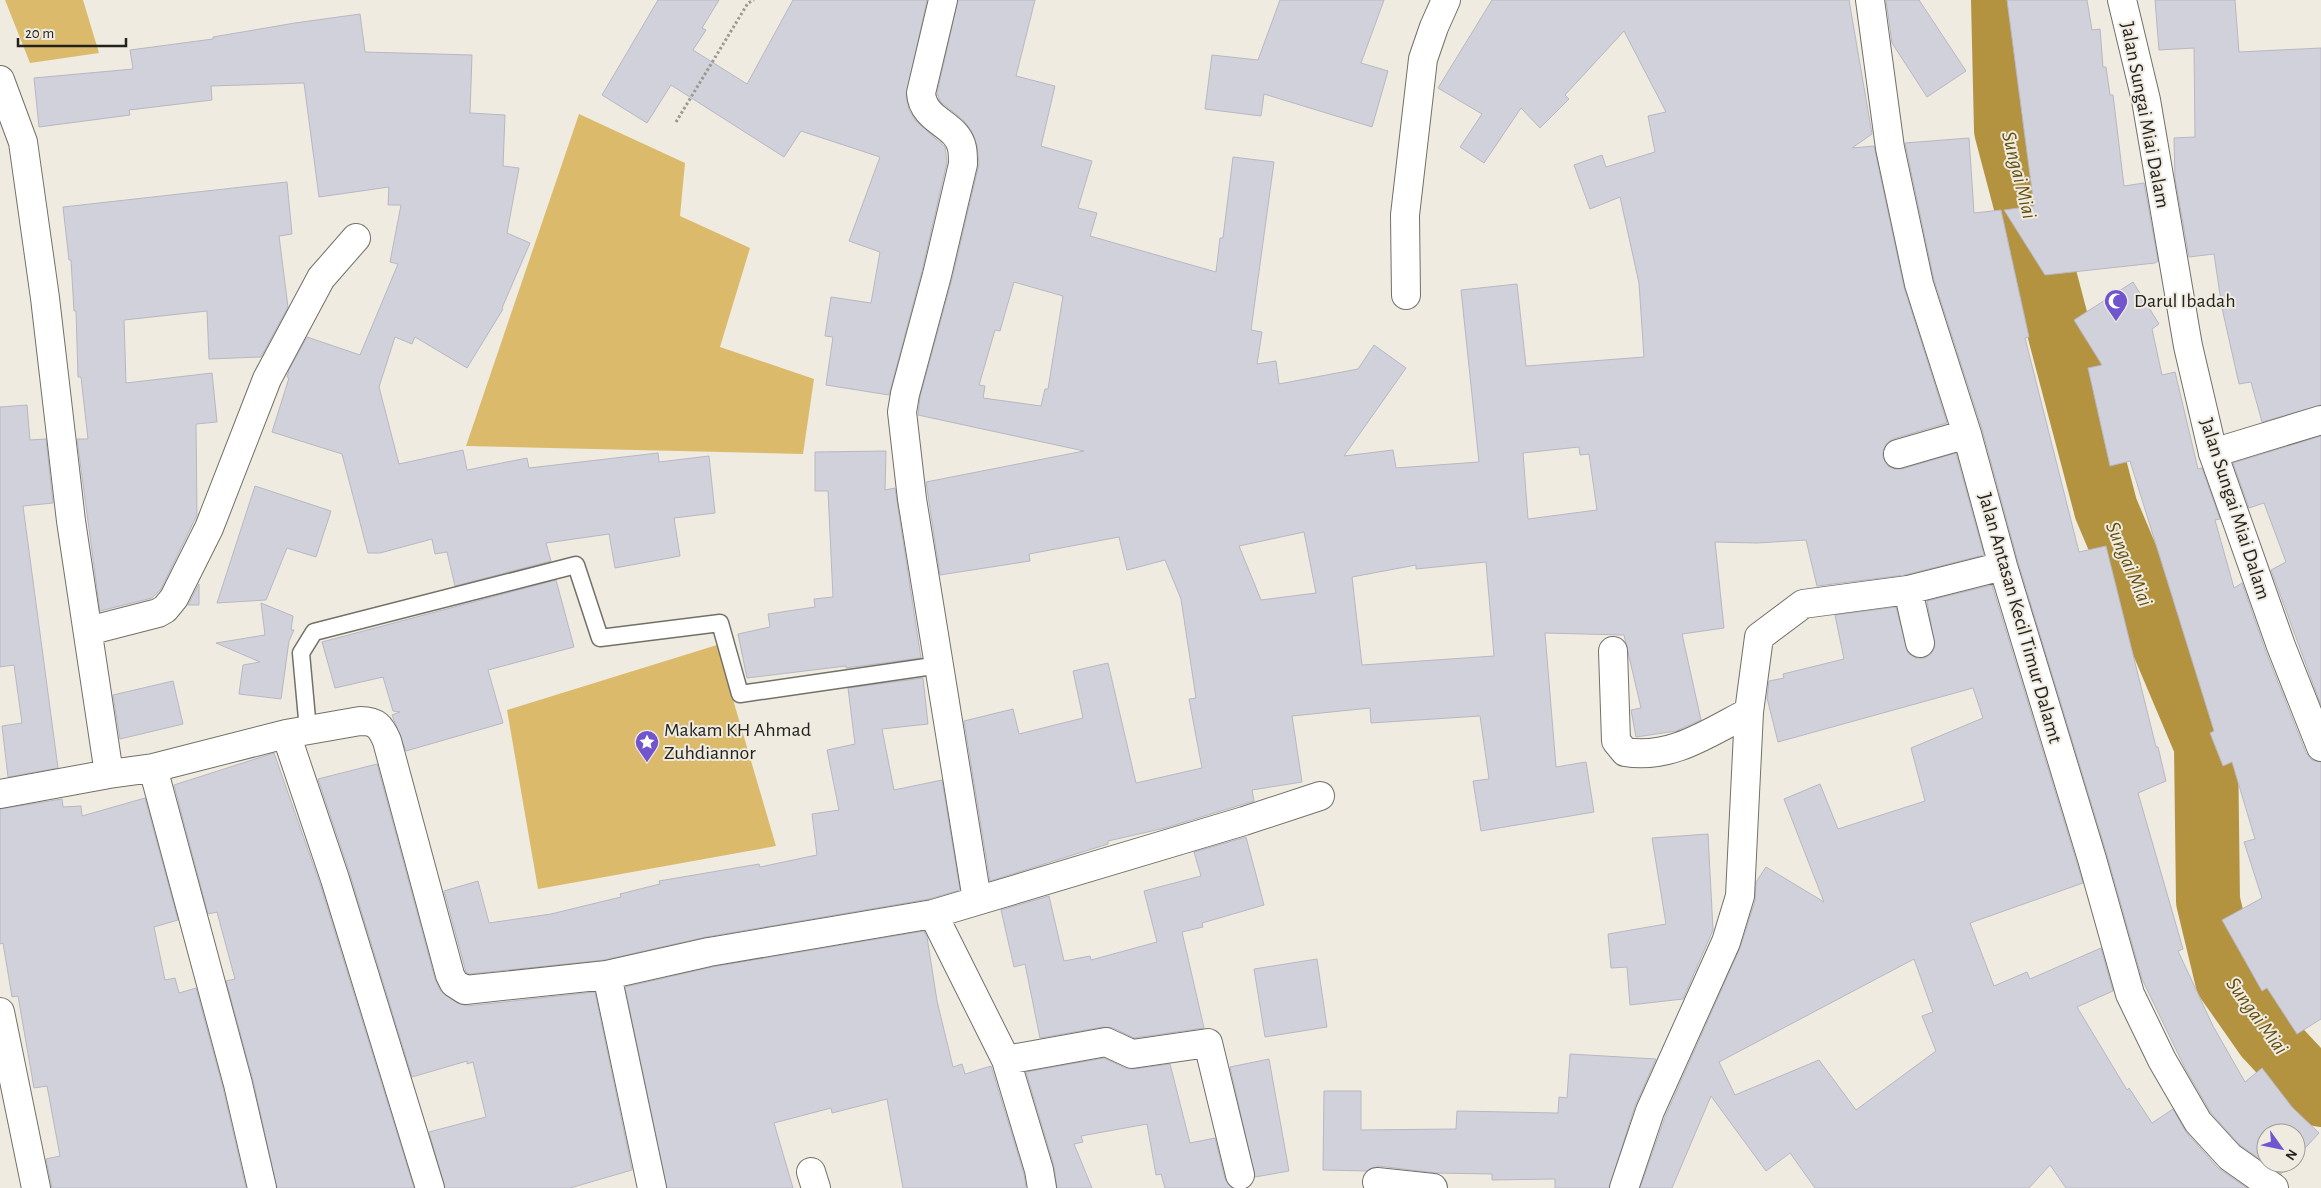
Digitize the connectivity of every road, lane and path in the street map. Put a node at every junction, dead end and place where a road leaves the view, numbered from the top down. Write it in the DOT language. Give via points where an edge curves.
graph roads {
  1 [pos="754,0"];
  2 [pos="943,0"];
  3 [pos="1446,0"];
  4 [pos="1870,0"];
  5 [pos="2122,0"];
  6 [pos="0,80"];
  7 [pos="676,122"];
  8 [pos="356,238"];
  9 [pos="1406,295"];
  10 [pos="2321,420"];
  11 [pos="1967,434"];
  12 [pos="2213,453"];
  13 [pos="1898,454"];
  14 [pos="2003,566"];
  15 [pos="1908,590"];
  16 [pos="88,631"];
  17 [pos="1920,643"];
  18 [pos="1614,651"];
  19 [pos="940,665"];
  20 [pos="1749,712"];
  21 [pos="297,732"];
  22 [pos="2321,747"];
  23 [pos="153,768"];
  24 [pos="109,774"];
  25 [pos="0,794"];
  26 [pos="1320,796"];
  27 [pos="976,900"];
  28 [pos="933,914"];
  29 [pos="606,974"];
  30 [pos="0,1012"];
  31 [pos="1006,1060"];
  32 [pos="1240,1175"];
  33 [pos="1377,1182"];
  34 [pos="36,1188"];
  35 [pos="262,1188"];
  36 [pos="430,1188"];
  37 [pos="652,1188"];
  38 [pos="1042,1188"];
  39 [pos="1433,1188"];
  40 [pos="1624,1188"];
  41 [pos="2274,1188"];
  1 -- 7 [label="path" via="748,3"];
  2 -- 19 [label="street" via="922,104 962,146 963,164 902,412 912,499"];
  3 -- 9 [label="street" via="1423,60 1405,215"];
  4 -- 11 [label="street, Jalan Antasan Kecil Timur Dalamt" via="1890,148 1918,284"];
  5 -- 12 [label="street, Jalan Sungai Miai Dalam" via="2146,100 2188,346"];
  6 -- 16 [label="street" via="23,142"];
  8 -- 16 [label="street" via="321,278 268,379 209,528 174,598 158,613"];
  10 -- 12 [label="street"];
  11 -- 13 [label="street"];
  11 -- 14 [label="street, Jalan Antasan Kecil Timur Dalamt"];
  12 -- 22 [label="street, Jalan Sungai Miai Dalam" via="2281,646"];
  14 -- 15 [label="street"];
  14 -- 41 [label="street, Jalan Antasan Kecil Timur Dalamt" via="2130,994 2162,1060 2198,1122 2230,1157"];
  15 -- 17 [label="street"];
  15 -- 20 [label="street" via="1803,604 1759,637"];
  16 -- 24 [label="street"];
  18 -- 20 [label="street" via="1616,742 1625,752 1640,755 1677,749"];
  19 -- 21 [label="lane" via="740,694 720,623 600,638 576,565 314,632 301,653"];
  19 -- 27 [label="street"];
  20 -- 40 [label="street" via="1740,896 1726,942 1650,1111"];
  21 -- 23 [label="street"];
  21 -- 29 [label="street" via="360,721 372,721 381,726 454,982 465,990"];
  21 -- 36 [label="street" via="335,879"];
  23 -- 24 [label="street"];
  23 -- 35 [label="street" via="238,1084"];
  24 -- 25 [label="street"];
  26 -- 27 [label="street"];
  27 -- 28 [label="street"];
  28 -- 29 [label="street" via="709,952"];
  28 -- 31 [label="street"];
  29 -- 37 [label="street"];
  30 -- 34 [label="street"];
  31 -- 32 [label="street" via="1106,1042 1132,1054 1208,1043"];
  31 -- 38 [label="street"];
  33 -- 39 [label="street"];
}
